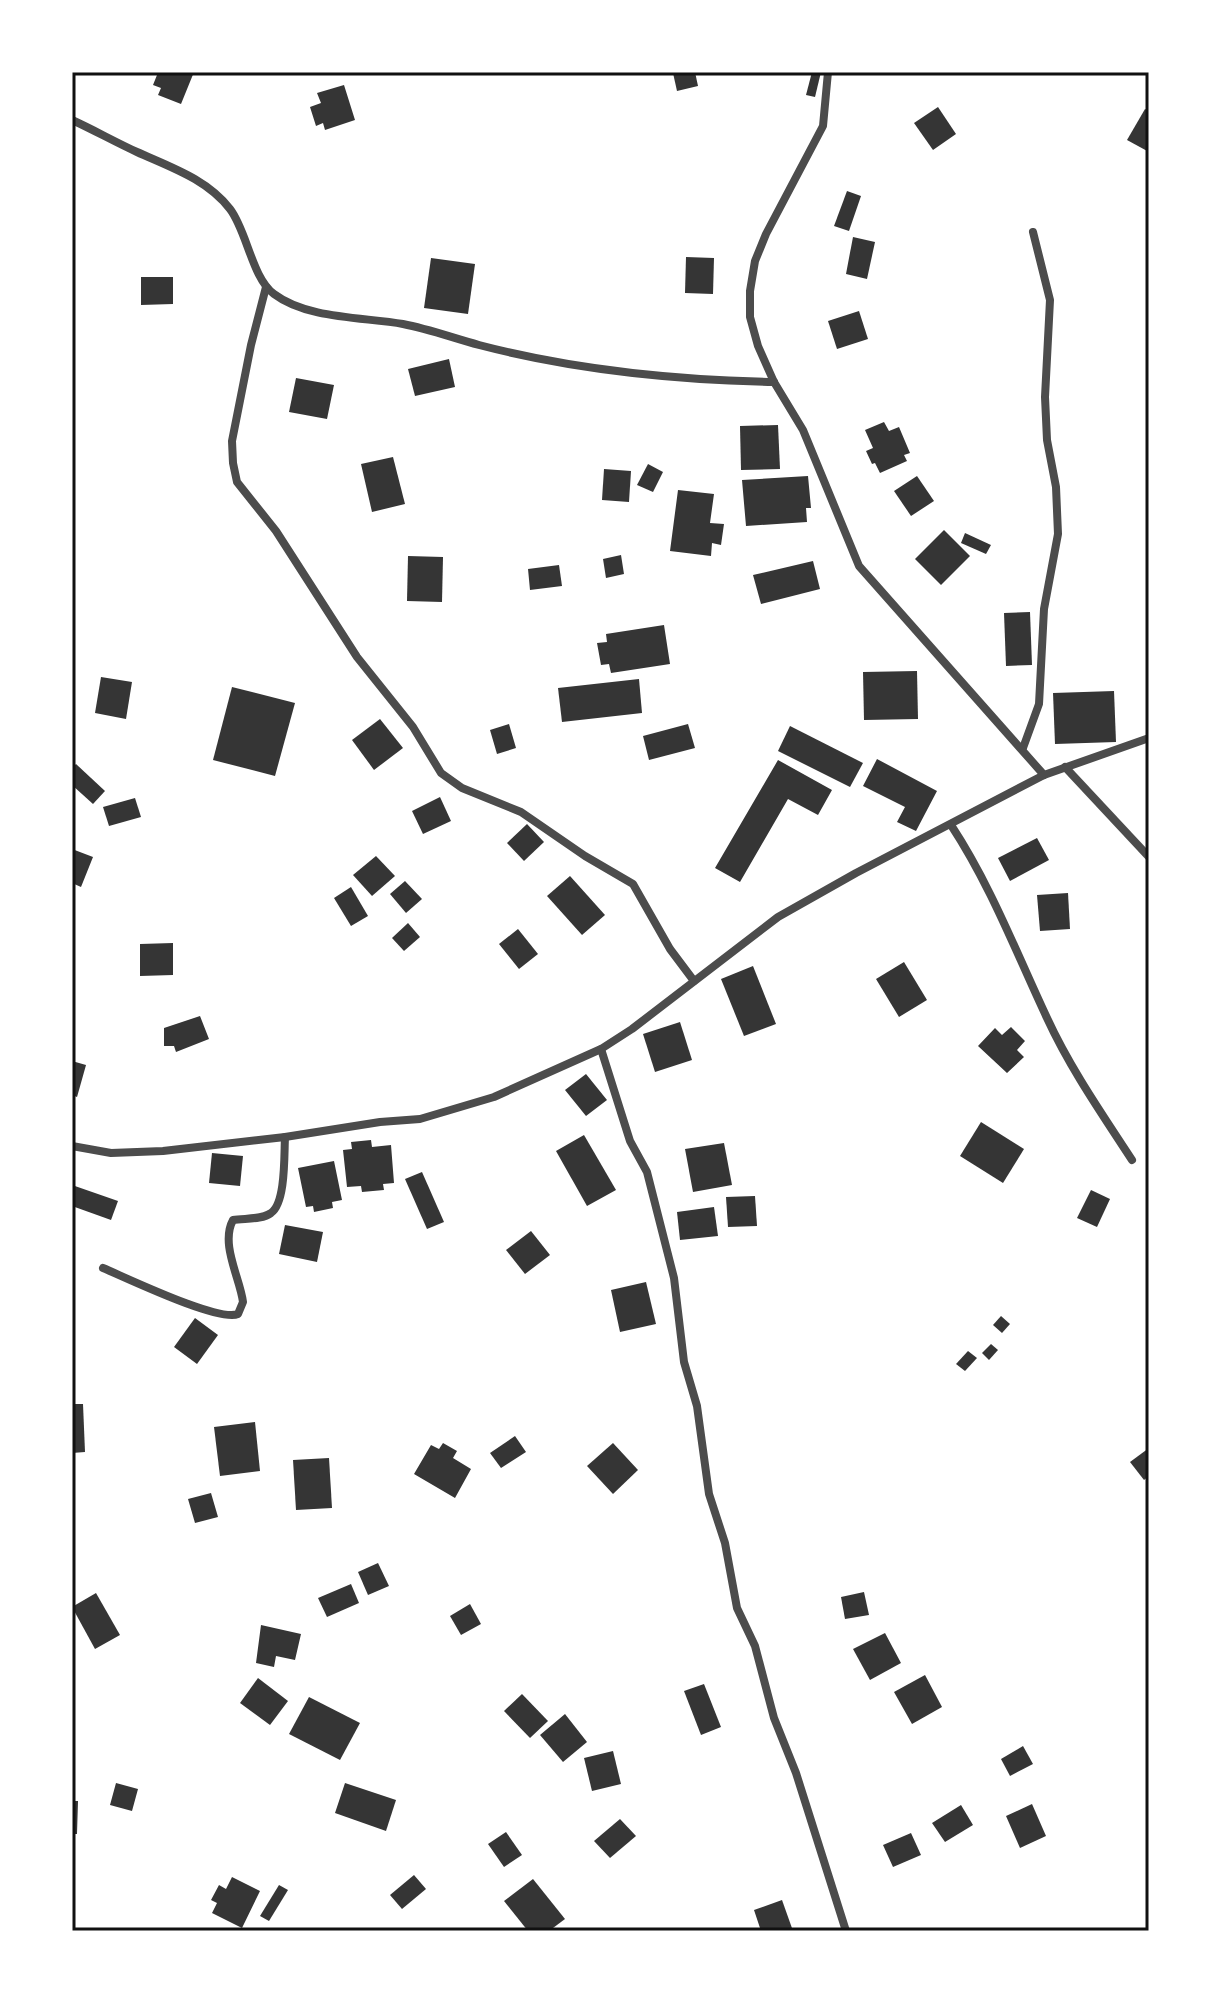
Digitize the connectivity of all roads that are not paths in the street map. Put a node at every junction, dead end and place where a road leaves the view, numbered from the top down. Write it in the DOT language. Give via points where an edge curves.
graph roads {
  1 [pos="828,72"];
  2 [pos="72,120"];
  3 [pos="1033,232"];
  4 [pos="266,287"];
  5 [pos="774,382"];
  6 [pos="1149,738"];
  7 [pos="1023,748"];
  8 [pos="1065,767"];
  9 [pos="1044,775"];
  10 [pos="951,825"];
  11 [pos="1149,857"];
  12 [pos="694,981"];
  13 [pos="601,1049"];
  14 [pos="285,1137"];
  15 [pos="72,1146"];
  16 [pos="1132,1160"];
  17 [pos="103,1268"];
  18 [pos="846,1931"];
  1 -- 5 [label="street" via="823,126 755,261 750,317"];
  2 -- 4 [label="street" via="211,190 240,224"];
  3 -- 7 [label="street" via="1050,300 1045,397 1058,534 1044,609 1039,704"];
  4 -- 5 [label="street" via="295,305 565,363 651,375"];
  4 -- 12 [label="street" via="232,441 237,482 441,773 462,788 521,812 633,884"];
  5 -- 7 [label="street" via="803,430 859,566"];
  6 -- 8 [label="street"];
  7 -- 9 [label="street"];
  8 -- 9 [label="street"];
  8 -- 11 [label="street"];
  9 -- 10 [label="street"];
  10 -- 12 [label="street" via="778,917"];
  10 -- 16 [label="street" via="976,864 1048,1020"];
  12 -- 13 [label="street"];
  13 -- 14 [label="street" via="494,1097 420,1119"];
  13 -- 18 [label="street" via="630,1141 647,1172 674,1278 709,1494 737,1608 755,1646"];
  14 -- 15 [label="street" via="150,1152"];
  14 -- 17 [label="street" via="277,1208 269,1215 233,1220 229,1228 243,1302 238,1314 205,1310"];
}
